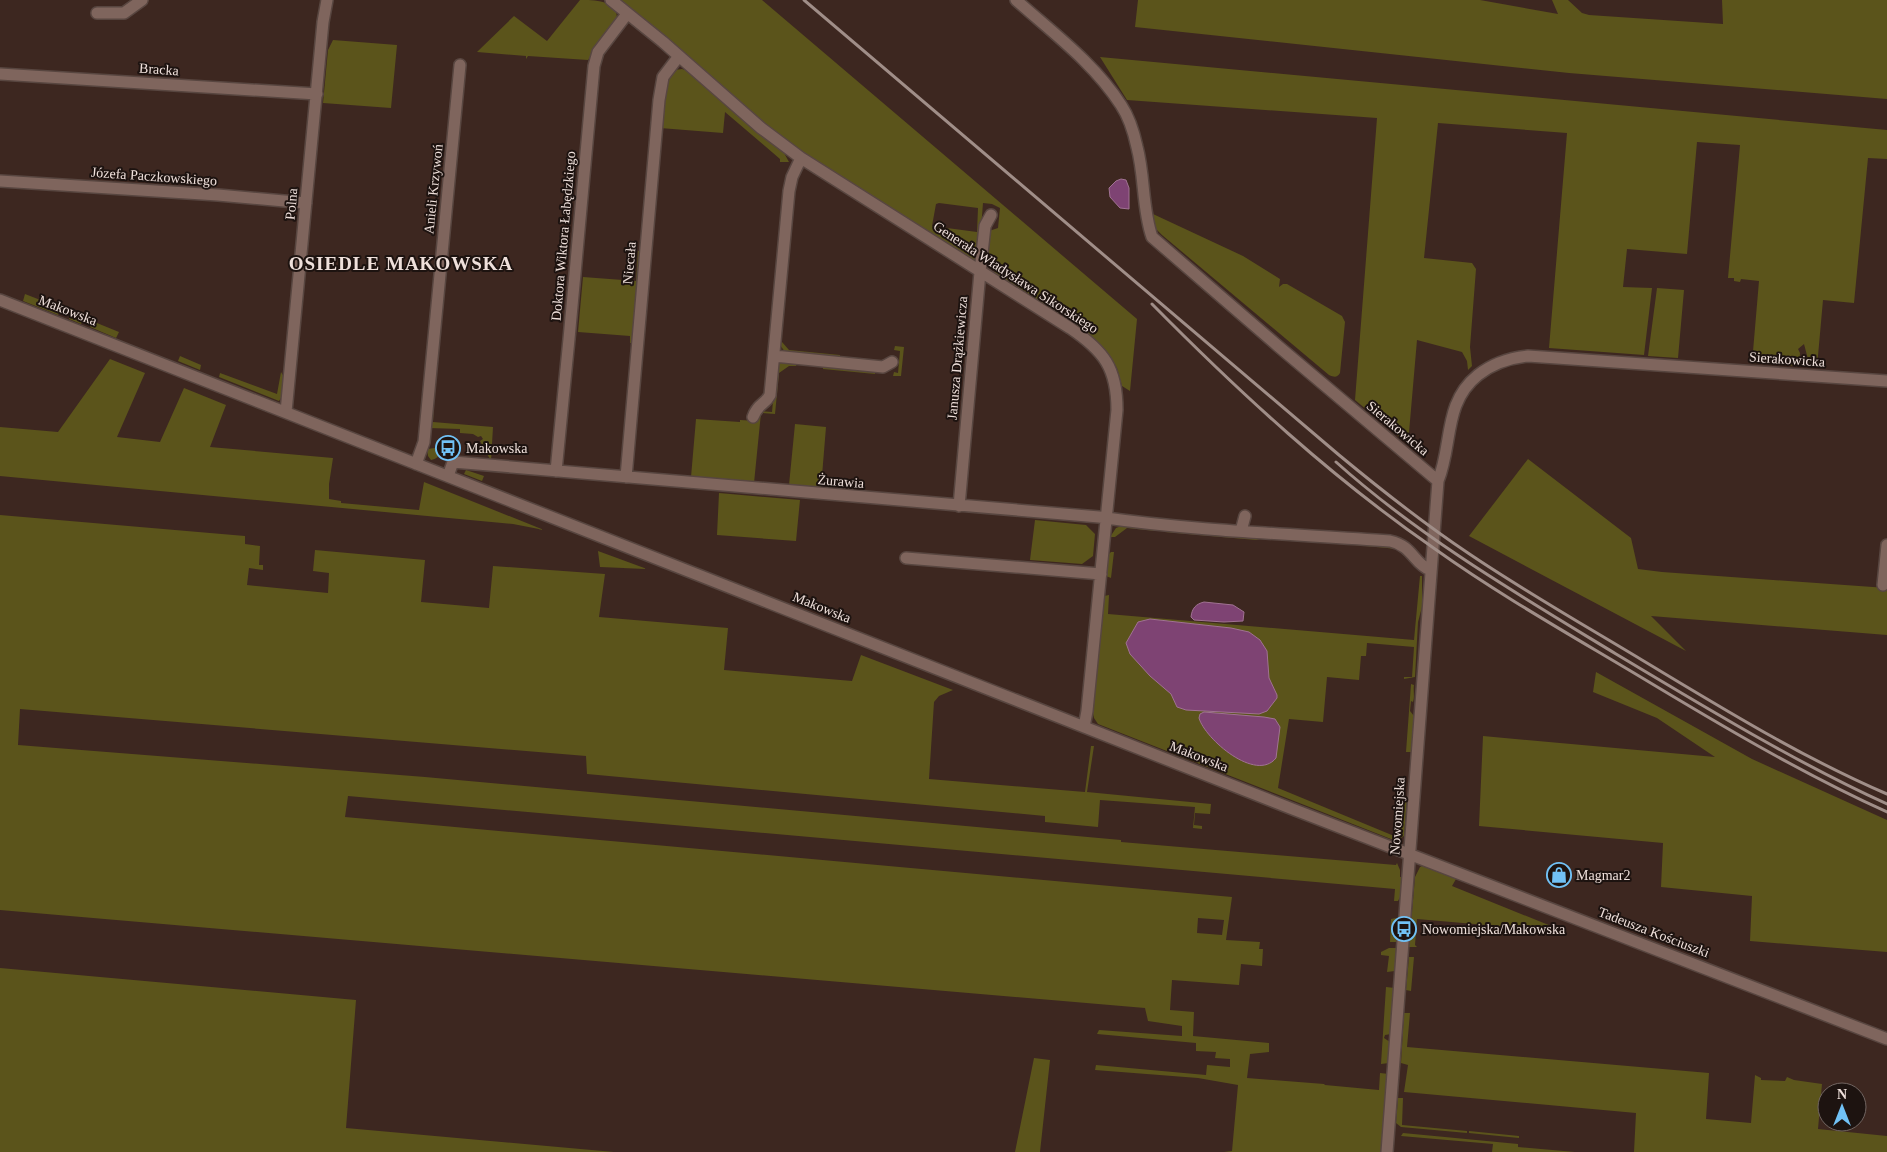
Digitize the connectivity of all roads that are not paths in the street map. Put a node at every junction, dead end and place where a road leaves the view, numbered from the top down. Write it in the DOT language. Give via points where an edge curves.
graph roads {
  1 [pos="142,0"];
  2 [pos="327,0"];
  3 [pos="611,0"];
  4 [pos="1016,0"];
  5 [pos="97,13"];
  6 [pos="627,14"];
  7 [pos="679,56"];
  8 [pos="460,65"];
  9 [pos="0,74"];
  10 [pos="316,94"];
  11 [pos="801,158"];
  12 [pos="0,181"];
  13 [pos="306,203"];
  14 [pos="990,215"];
  15 [pos="980,272"];
  16 [pos="0,300"];
  17 [pos="774,356"];
  18 [pos="892,362"];
  19 [pos="1887,381"];
  20 [pos="286,412"];
  21 [pos="753,417"];
  22 [pos="416,464"];
  23 [pos="556,471"];
  24 [pos="448,476"];
  25 [pos="626,478"];
  26 [pos="1438,482"];
  27 [pos="959,506"];
  28 [pos="1245,516"];
  29 [pos="1107,518"];
  30 [pos="1241,531"];
  31 [pos="1887,545"];
  32 [pos="906,558"];
  33 [pos="1430,570"];
  34 [pos="1101,574"];
  35 [pos="1883,585"];
  36 [pos="1084,726"];
  37 [pos="1410,854"];
  38 [pos="1887,1039"];
  39 [pos="1387,1152"];
  1 -- 5 [label="street" via="124,13"];
  2 -- 10 [label="street, Polna"];
  3 -- 6 [label="street, Generała Władysława Sikorskiego"];
  4 -- 26 [label="street, Sierakowicka" via="1097,72 1122,106 1137,147 1152,237"];
  6 -- 7 [label="street, Generała Władysława Sikorskiego"];
  6 -- 23 [label="street, Doktora Wiktora Łabędzkiego" via="598,52 594,66"];
  7 -- 11 [label="street, Generała Władysława Sikorskiego" via="761,128"];
  7 -- 25 [label="street, Niecała" via="663,77 659,100"];
  8 -- 22 [label="street, Anieli Krzywoń" via="424,442"];
  9 -- 10 [label="street, Bracka"];
  10 -- 13 [label="street, Polna"];
  11 -- 15 [label="street, Generała Władysława Sikorskiego"];
  11 -- 17 [label="street" via="789,191"];
  12 -- 13 [label="street, Józefa Paczkowskiego"];
  13 -- 20 [label="street, Polna"];
  14 -- 15 [label="street, Janusza Drążkiewicza" via="985,226"];
  15 -- 27 [label="street, Janusza Drążkiewicza"];
  15 -- 29 [label="street, Generała Władysława Sikorskiego" via="1090,342 1108,363 1116,383 1117,410"];
  16 -- 20 [label="street, Makowska"];
  17 -- 18 [label="street" via="883,367"];
  17 -- 21 [label="street" via="769,396 757,407"];
  19 -- 26 [label="street, Sierakowicka" via="1541,357 1511,358 1480,373 1458,399"];
  20 -- 22 [label="street, Makowska"];
  22 -- 24 [label="street, Makowska"];
  23 -- 24 [label="street, Żurawia" via="453,462"];
  23 -- 25 [label="street, Żurawia"];
  24 -- 36 [label="street, Makowska"];
  25 -- 27 [label="street, Żurawia"];
  26 -- 33 [label="street, Nowomiejska"];
  27 -- 29 [label="street, Żurawia"];
  28 -- 30 [label="street"];
  29 -- 30 [label="street, Żurawia"];
  29 -- 34 [label="street, Generała Władysława Sikorskiego"];
  30 -- 33 [label="street, Żurawia" via="1395,542 1411,551"];
  31 -- 35 [label="street"];
  32 -- 34 [label="street"];
  33 -- 37 [label="street, Nowomiejska"];
  34 -- 36 [label="street, Generała Władysława Sikorskiego"];
  36 -- 37 [label="street, Makowska"];
  37 -- 38 [label="street, Tadeusza Kościuszki"];
  37 -- 39 [label="street, Nowomiejska"];
}
